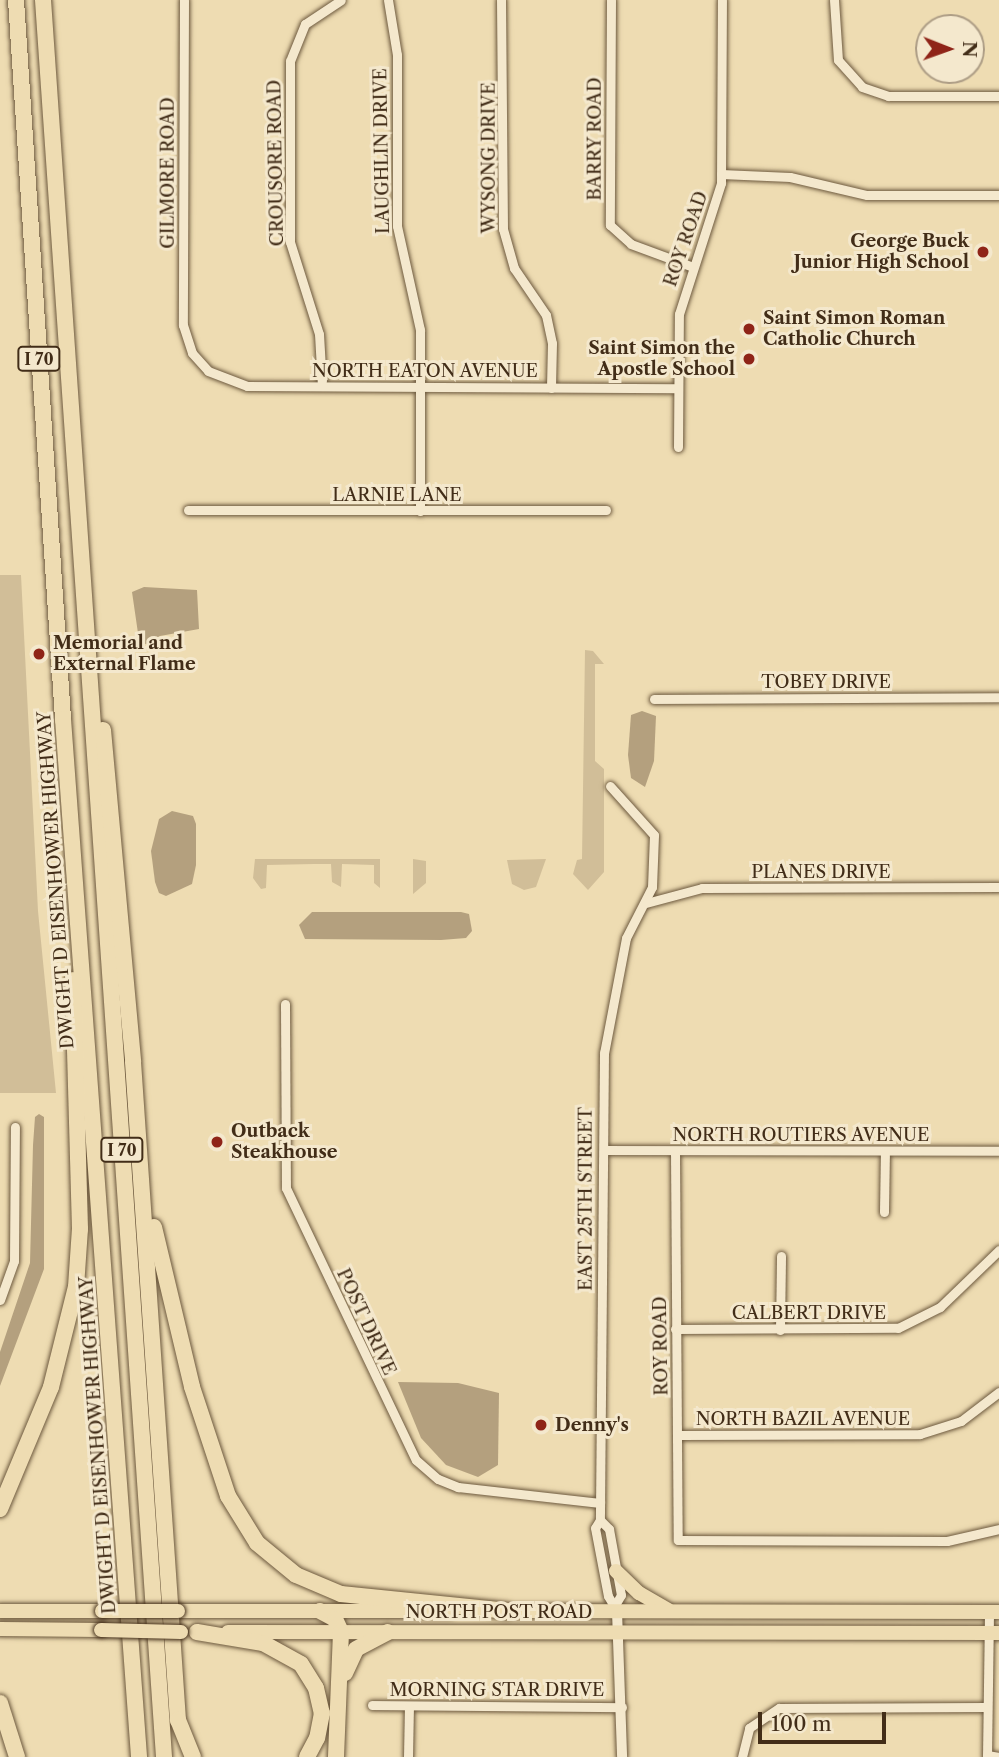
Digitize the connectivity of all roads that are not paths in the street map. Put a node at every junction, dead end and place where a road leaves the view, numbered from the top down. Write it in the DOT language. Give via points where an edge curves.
graph roads {
  1 [pos="16,0"];
  2 [pos="43,0"];
  3 [pos="53,0"];
  4 [pos="184,0"];
  5 [pos="341,0"];
  6 [pos="388,0"];
  7 [pos="502,0"];
  8 [pos="611,0"];
  9 [pos="722,0"];
  10 [pos="834,0"];
  11 [pos="999,96"];
  12 [pos="51,114"];
  13 [pos="721,174"];
  14 [pos="999,195"];
  15 [pos="693,267"];
  16 [pos="189,345"];
  17 [pos="322,386"];
  18 [pos="419,387"];
  19 [pos="551,388"];
  20 [pos="678,388"];
  21 [pos="678,447"];
  22 [pos="188,510"];
  23 [pos="419,510"];
  24 [pos="606,510"];
  25 [pos="80,544"];
  26 [pos="999,697"];
  27 [pos="653,699"];
  28 [pos="63,719"];
  29 [pos="610,786"];
  30 [pos="999,887"];
  31 [pos="646,902"];
  32 [pos="285,1004"];
  33 [pos="133,1062"];
  34 [pos="15,1127"];
  35 [pos="604,1150"];
  36 [pos="675,1151"];
  37 [pos="885,1151"];
  38 [pos="999,1151"];
  39 [pos="884,1212"];
  40 [pos="999,1250"];
  41 [pos="781,1256"];
  42 [pos="0,1300"];
  43 [pos="675,1329"];
  44 [pos="780,1330"];
  45 [pos="999,1392"];
  46 [pos="679,1435"];
  47 [pos="600,1503"];
  48 [pos="0,1509"];
  49 [pos="600,1520"];
  50 [pos="999,1529"];
  51 [pos="616,1571"];
  52 [pos="616,1608"];
  53 [pos="0,1611"];
  54 [pos="320,1611"];
  55 [pos="508,1611"];
  56 [pos="670,1611"];
  57 [pos="994,1612"];
  58 [pos="0,1629"];
  59 [pos="620,1631"];
  60 [pos="189,1632"];
  61 [pos="341,1632"];
  62 [pos="388,1632"];
  63 [pos="994,1633"];
  64 [pos="341,1692"];
  65 [pos="0,1703"];
  66 [pos="372,1705"];
  67 [pos="409,1706"];
  68 [pos="622,1707"];
  69 [pos="988,1707"];
  70 [pos="987,1756"];
  71 [pos="17,1757"];
  72 [pos="139,1757"];
  73 [pos="164,1757"];
  74 [pos="193,1757"];
  75 [pos="307,1757"];
  76 [pos="335,1757"];
  77 [pos="408,1757"];
  78 [pos="622,1757"];
  79 [pos="742,1757"];
  80 [pos="999,1757"];
  1 -- 28 [label="highway, DWIGHT D EISENHOWER HIGHWAY / I 70"];
  2 -- 12 [label="highway, I 70"];
  3 -- 12 [label="highway"];
  4 -- 16 [label="street, GILMORE ROAD" via="183,325"];
  5 -- 17 [label="street, CROUSORE ROAD" via="305,24 290,61 290,242 295,270 319,334"];
  6 -- 18 [label="street, LAUGHLIN DRIVE" via="397,55 397,226 416,302"];
  7 -- 19 [label="street, WYSONG DRIVE" via="503,229 514,268 546,315 552,343"];
  8 -- 15 [label="street, BARRY ROAD" via="610,225 631,244"];
  9 -- 13 [label="street, ROY ROAD"];
  10 -- 11 [label="street" via="838,60 849,77 865,89 888,96"];
  12 -- 25 [label="highway, I 70"];
  13 -- 14 [label="street" via="793,178 867,195"];
  13 -- 15 [label="street, ROY ROAD" via="716,208"];
  15 -- 20 [label="street, ROY ROAD" via="679,314"];
  16 -- 17 [label="street, NORTH EATON AVENUE" via="205,369 230,383"];
  17 -- 18 [label="street, NORTH EATON AVENUE"];
  18 -- 19 [label="street, NORTH EATON AVENUE"];
  18 -- 23 [label="street, LAUGHLIN DRIVE"];
  19 -- 20 [label="street, NORTH EATON AVENUE"];
  20 -- 21 [label="street, ROY ROAD"];
  22 -- 23 [label="street, LARNIE LANE"];
  23 -- 24 [label="street, LARNIE LANE"];
  25 -- 33 [label="highway" via="110,787"];
  25 -- 73 [label="highway, I 70"];
  26 -- 27 [label="street, TOBEY DRIVE"];
  28 -- 48 [label="highway" via="79,1256 76,1287 51,1387"];
  28 -- 72 [label="highway, DWIGHT D EISENHOWER HIGHWAY / I 70"];
  29 -- 31 [label="street, EAST 25TH STREET" via="654,832 652,887"];
  30 -- 31 [label="street, PLANES DRIVE" via="702,888"];
  31 -- 35 [label="street, EAST 25TH STREET" via="626,938 605,1045"];
  32 -- 47 [label="street, POST DRIVE" via="286,1188 416,1460 438,1479 458,1487"];
  33 -- 55 [label="highway" via="153,1225 169,1301 215,1457 242,1522 284,1567 328,1590"];
  33 -- 74 [label="highway" via="178,1720"];
  34 -- 42 [label="street" via="14,1261"];
  35 -- 36 [label="street, NORTH ROUTIERS AVENUE"];
  35 -- 47 [label="street, EAST 25TH STREET"];
  36 -- 37 [label="street, NORTH ROUTIERS AVENUE"];
  36 -- 43 [label="street, ROY ROAD"];
  37 -- 38 [label="street, NORTH ROUTIERS AVENUE"];
  37 -- 39 [label="street"];
  40 -- 44 [label="street, CALBERT DRIVE" via="940,1307 909,1325 882,1331"];
  41 -- 44 [label="street"];
  43 -- 44 [label="street, CALBERT DRIVE"];
  43 -- 46 [label="street, ROY ROAD"];
  45 -- 46 [label="street, NORTH BAZIL AVENUE" via="961,1420 912,1435"];
  46 -- 50 [label="street, ROY ROAD" via="678,1540 947,1541"];
  47 -- 49 [label="street, EAST 25TH STREET"];
  49 -- 51 [label="street, EAST 25TH STREET" via="609,1529"];
  49 -- 52 [label="street, EAST 25TH STREET" via="595,1528 608,1596"];
  51 -- 52 [label="street, EAST 25TH STREET" via="621,1595"];
  51 -- 56 [label="main road" via="639,1593"];
  52 -- 55 [label="main road, NORTH POST ROAD"];
  52 -- 56 [label="main road, NORTH POST ROAD"];
  52 -- 59 [label="street, EAST 25TH STREET"];
  53 -- 54 [label="main road, NORTH POST ROAD, bridge"];
  54 -- 55 [label="main road, NORTH POST ROAD"];
  54 -- 61 [label="highway" via="335,1619"];
  56 -- 57 [label="main road, NORTH POST ROAD"];
  57 -- 63 [label="street"];
  58 -- 60 [label="main road, NORTH POST ROAD, bridge"];
  59 -- 62 [label="main road, NORTH POST ROAD"];
  59 -- 63 [label="main road, NORTH POST ROAD"];
  59 -- 68 [label="street, EAST 25TH STREET"];
  60 -- 61 [label="main road, NORTH POST ROAD"];
  60 -- 75 [label="highway" via="263,1643 301,1664 316,1688 322,1713"];
  61 -- 62 [label="main road, NORTH POST ROAD"];
  61 -- 64 [label="highway"];
  62 -- 64 [label="highway" via="356,1649 348,1659"];
  63 -- 69 [label="street"];
  64 -- 76 [label="highway"];
  65 -- 71 [label="highway"];
  66 -- 67 [label="street, MORNING STAR DRIVE"];
  67 -- 68 [label="street, MORNING STAR DRIVE"];
  67 -- 77 [label="street"];
  68 -- 78 [label="street, EAST 25TH STREET"];
  69 -- 70 [label="street"];
  69 -- 79 [label="street" via="783,1707 752,1725"];
  70 -- 80 [label="street"];
}
